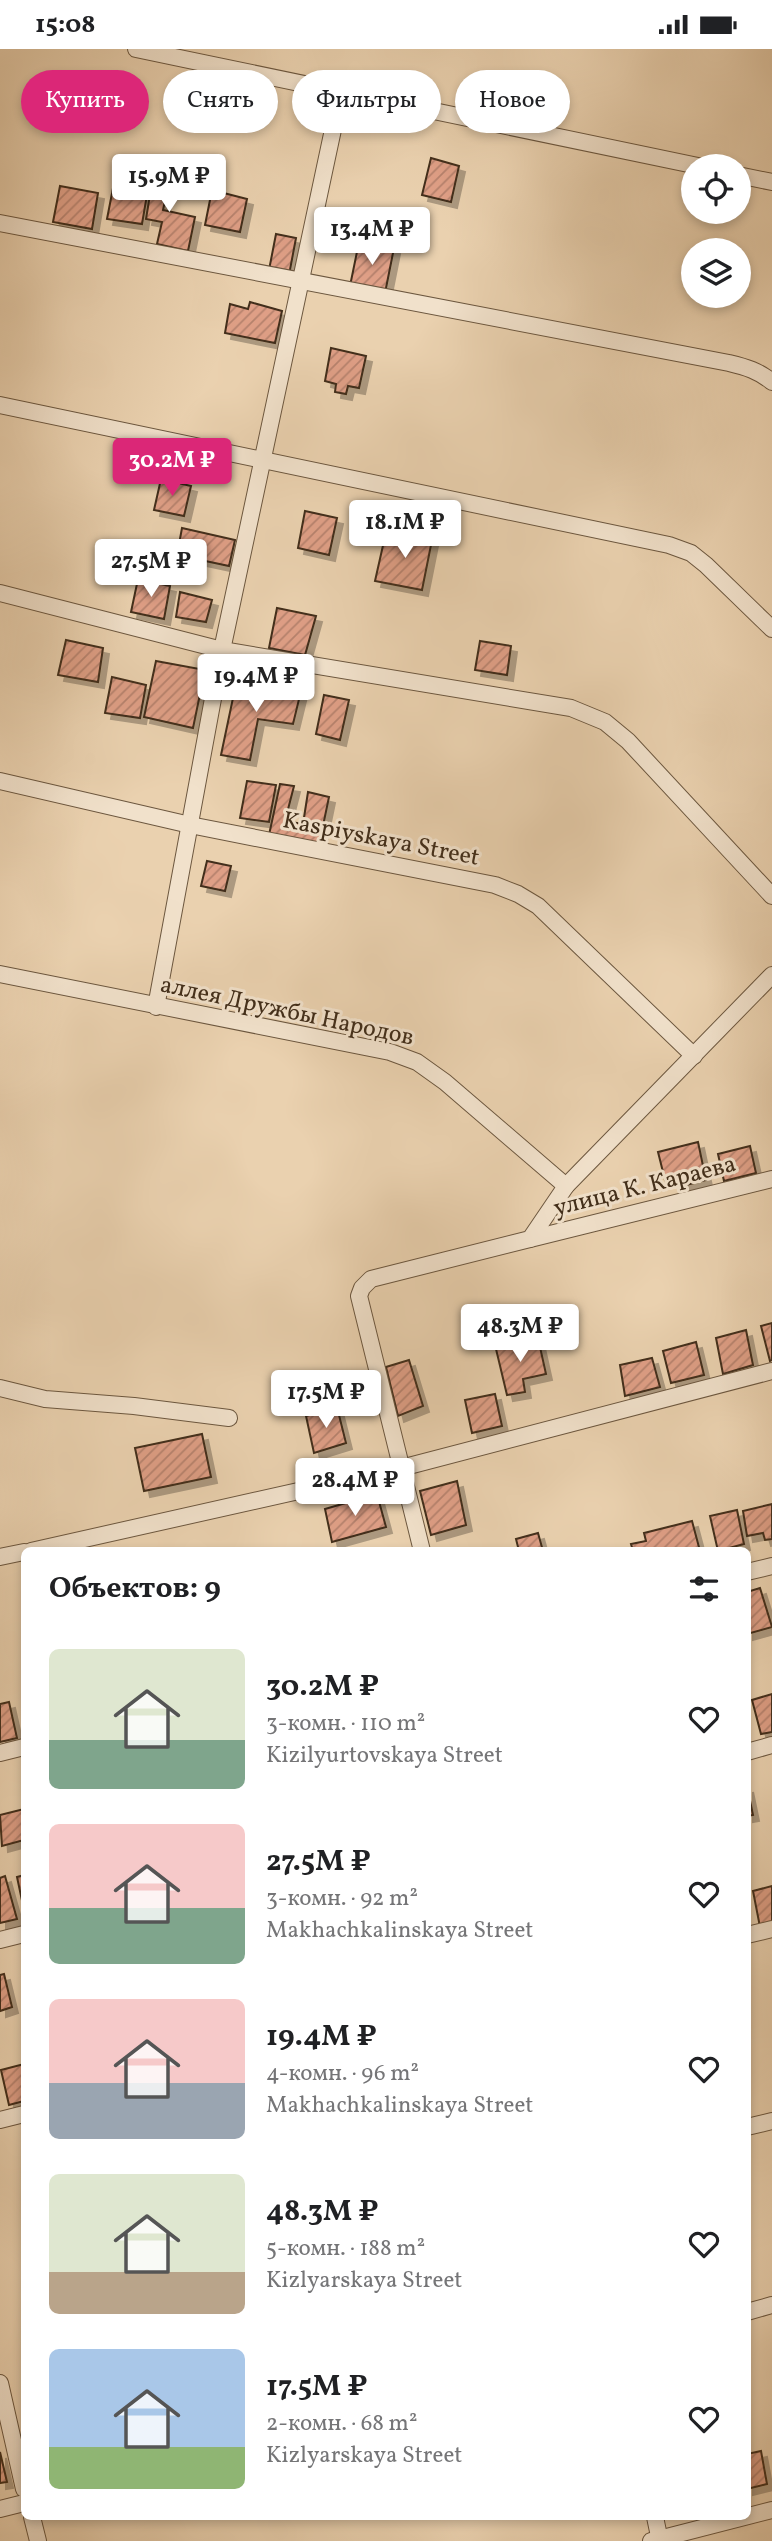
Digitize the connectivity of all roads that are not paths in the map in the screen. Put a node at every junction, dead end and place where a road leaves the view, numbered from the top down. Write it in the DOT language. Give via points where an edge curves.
graph roads {
  1 [pos="136,49"];
  2 [pos="292,82"];
  3 [pos="441,113"];
  4 [pos="333,133"];
  5 [pos="681,162"];
  6 [pos="751,178"];
  7 [pos="772,182"];
  8 [pos="0,223"];
  9 [pos="302,282"];
  10 [pos="772,382"];
  11 [pos="0,405"];
  12 [pos="263,461"];
  13 [pos="0,593"];
  14 [pos="772,629"];
  15 [pos="222,650"];
  16 [pos="0,781"];
  17 [pos="190,825"];
  18 [pos="772,895"];
  19 [pos="0,974"];
  20 [pos="772,975"];
  21 [pos="156,1007"];
  22 [pos="695,1056"];
  23 [pos="772,1179"];
  24 [pos="566,1186"];
  25 [pos="530,1239"];
  26 [pos="772,1371"];
  27 [pos="0,1388"];
  28 [pos="229,1418"];
  29 [pos="401,1468"];
  30 [pos="49,1547"];
  31 [pos="421,1547"];
  32 [pos="21,1553"];
  33 [pos="0,1557"];
  34 [pos="772,1566"];
  35 [pos="751,1570"];
  36 [pos="772,1745"];
  37 [pos="21,1748"];
  38 [pos="751,1751"];
  39 [pos="0,1753"];
  40 [pos="772,1929"];
  41 [pos="751,1934"];
  42 [pos="21,1935"];
  43 [pos="0,1940"];
  44 [pos="21,2115"];
  45 [pos="0,2120"];
  46 [pos="772,2121"];
  47 [pos="751,2126"];
  48 [pos="772,2305"];
  49 [pos="751,2311"];
  50 [pos="0,2383"];
  51 [pos="21,2476"];
  52 [pos="21,2504"];
  53 [pos="0,2509"];
  54 [pos="772,2510"];
  55 [pos="751,2515"];
  56 [pos="33,2520"];
  57 [pos="655,2520"];
  58 [pos="734,2520"];
  59 [pos="657,2540"];
  60 [pos="38,2541"];
  1 -- 2 [label="street"];
  3 -- 5 [label="street"];
  4 -- 9 [label="street"];
  6 -- 7 [label="street"];
  8 -- 9 [label="street"];
  9 -- 10 [label="street" via="749,367"];
  9 -- 12 [label="street"];
  11 -- 12 [label="street"];
  12 -- 14 [label="street" via="669,545 706,565"];
  12 -- 15 [label="street"];
  13 -- 15 [label="street"];
  15 -- 17 [label="street"];
  15 -- 18 [label="street" via="571,708 605,722"];
  16 -- 17 [label="street, Kaspiyskaya Street"];
  17 -- 21 [label="street"];
  17 -- 22 [label="street, Kaspiyskaya Street" via="495,885 517,894 538,906"];
  19 -- 21 [label="street, аллея Дружбы Народов"];
  20 -- 22 [label="street"];
  21 -- 24 [label="street, аллея Дружбы Народов" via="390,1052 417,1062"];
  22 -- 24 [label="street"];
  23 -- 25 [label="street, улица К. Караева"];
  24 -- 25 [label="street"];
  25 -- 29 [label="street, улица К. Караева" via="371,1279 362,1288 359,1296"];
  26 -- 29 [label="street"];
  27 -- 28 [label="street" via="45,1399"];
  29 -- 30 [label="street"];
  29 -- 31 [label="street"];
  32 -- 33 [label="street"];
  34 -- 35 [label="street"];
  36 -- 38 [label="street"];
  37 -- 39 [label="street"];
  40 -- 41 [label="street"];
  42 -- 43 [label="street"];
  44 -- 45 [label="street"];
  46 -- 47 [label="street"];
  48 -- 49 [label="street"];
  50 -- 51 [label="street"];
  52 -- 53 [label="street"];
  54 -- 55 [label="street"];
  56 -- 60 [label="street"];
  57 -- 59 [label="street"];
  58 -- 59 [label="street"];
}
